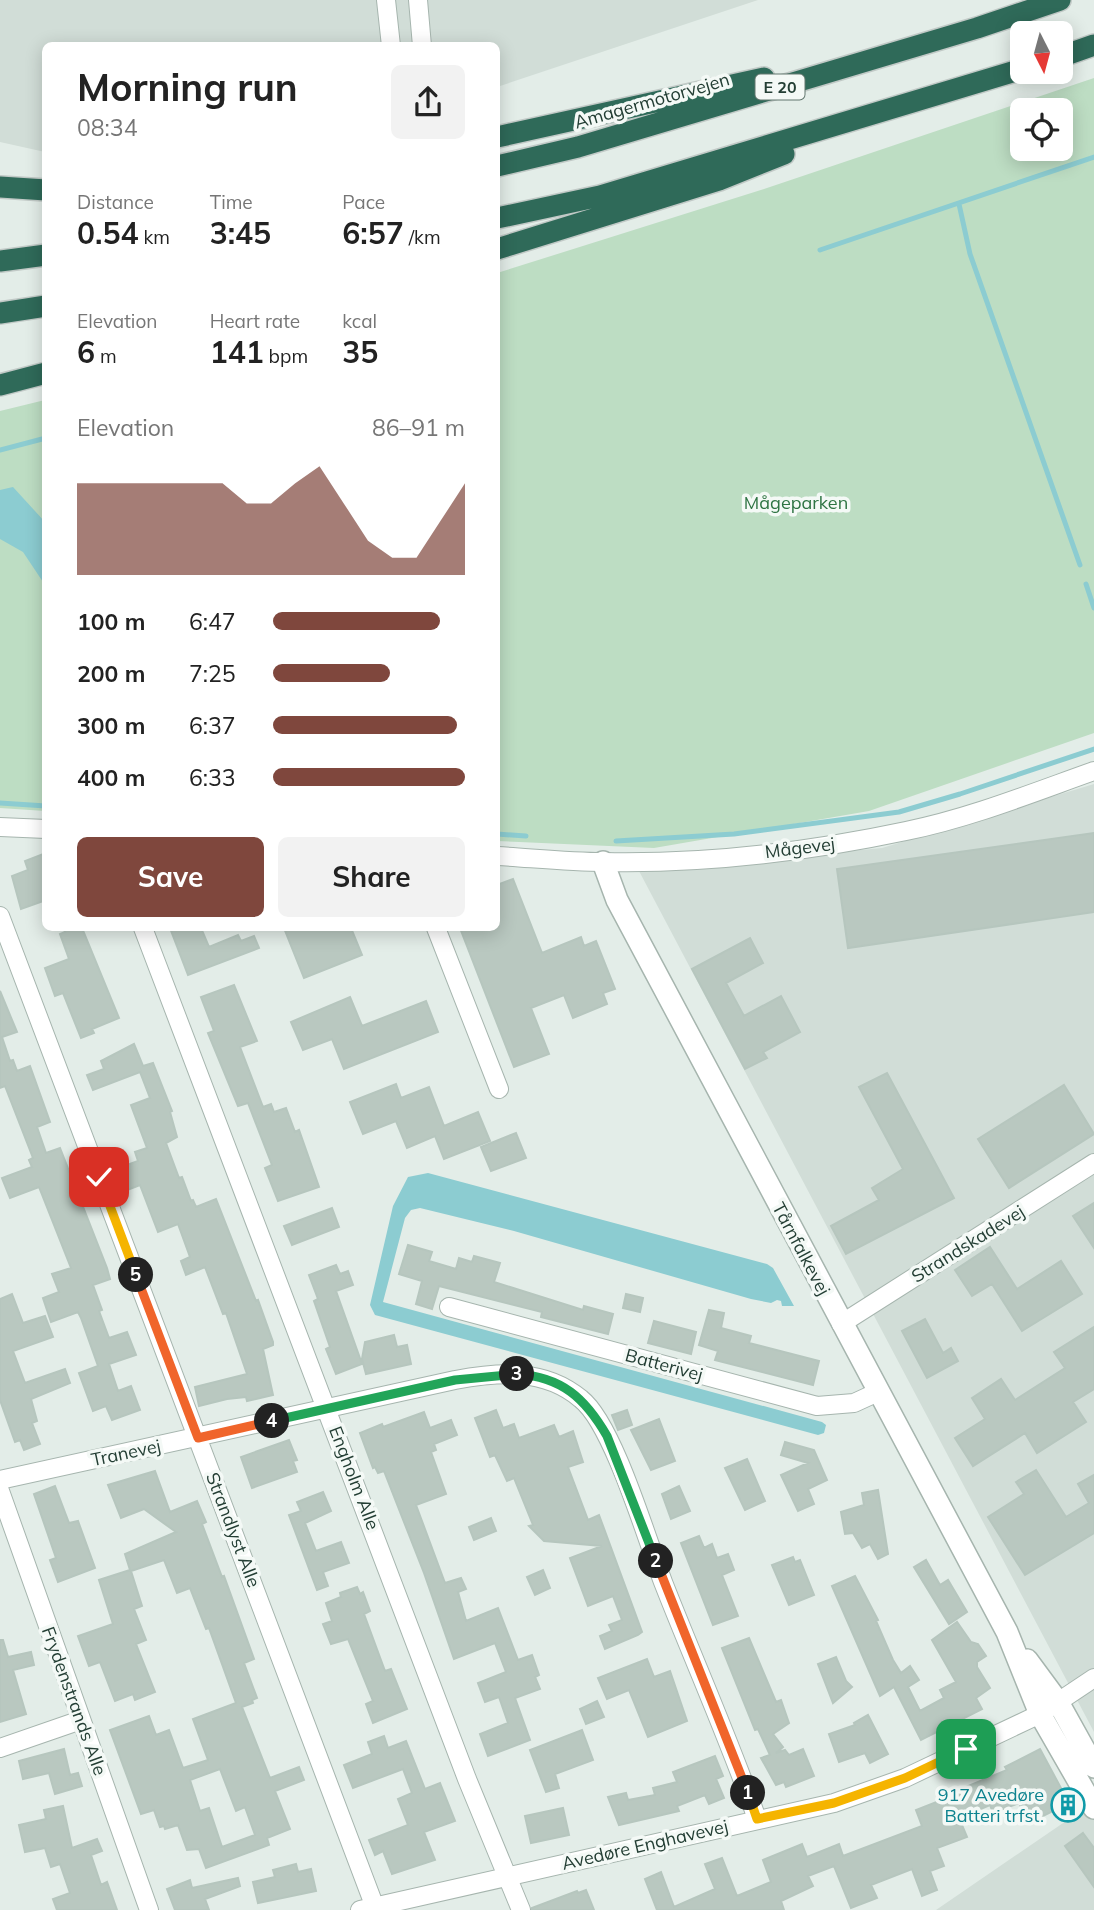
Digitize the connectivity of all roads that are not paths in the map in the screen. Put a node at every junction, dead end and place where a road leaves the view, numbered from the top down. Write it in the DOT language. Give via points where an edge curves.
graph roads {
  1 [pos="386,0"];
  2 [pos="418,0"];
  3 [pos="1060,0"];
  4 [pos="977,28"];
  5 [pos="391,42"];
  6 [pos="422,42"];
  7 [pos="1094,46"];
  8 [pos="1073,53"];
  9 [pos="1010,73"];
  10 [pos="923,101"];
  11 [pos="500,136"];
  12 [pos="500,165"];
  13 [pos="0,187"];
  14 [pos="42,190"];
  15 [pos="500,217"];
  16 [pos="500,248"];
  17 [pos="42,256"];
  18 [pos="0,261"];
  19 [pos="42,307"];
  20 [pos="0,313"];
  21 [pos="42,374"];
  22 [pos="0,384"];
  23 [pos="1094,771"];
  24 [pos="0,827"];
  25 [pos="42,829"];
  26 [pos="500,856"];
  27 [pos="603,862"];
  28 [pos="0,916"];
  29 [pos="144,931"];
  30 [pos="437,931"];
  31 [pos="499,1089"];
  32 [pos="1094,1163"];
  33 [pos="449,1307"];
  34 [pos="841,1324"];
  35 [pos="878,1392"];
  36 [pos="327,1407"];
  37 [pos="198,1438"];
  38 [pos="0,1480"];
  39 [pos="0,1491"];
  40 [pos="1094,1678"];
  41 [pos="1049,1708"];
  42 [pos="81,1720"];
  43 [pos="0,1748"];
  44 [pos="1094,1767"];
  45 [pos="1094,1808"];
  46 [pos="757,1819"];
  47 [pos="507,1878"];
  48 [pos="370,1909"];
  49 [pos="149,1910"];
  50 [pos="521,1910"];
  1 -- 5 [label="street"];
  2 -- 6 [label="street"];
  3 -- 4 [label="highway, Amagermotorvejen / E 20"];
  4 -- 11 [label="highway"];
  4 -- 12 [label="highway, Amagermotorvejen / E 20" via="578,147"];
  7 -- 8 [label="highway"];
  9 -- 10 [label="highway"];
  10 -- 15 [label="highway" via="600,196"];
  10 -- 16 [label="highway" via="719,180"];
  13 -- 14 [label="highway"];
  17 -- 18 [label="highway"];
  19 -- 20 [label="highway"];
  21 -- 22 [label="highway"];
  23 -- 27 [label="street, Mågevej" via="995,807 908,831 815,848 702,860"];
  24 -- 25 [label="street"];
  26 -- 27 [label="street, Mågevej"];
  27 -- 34 [label="street, Tårnfalkevej" via="617,900"];
  28 -- 37 [label="street, Strandlyst Alle"];
  29 -- 36 [label="street, Engholm Alle"];
  30 -- 31 [label="street"];
  32 -- 34 [label="street, Strandskadevej"];
  33 -- 35 [label="street, Batterivej" via="817,1406 854,1403"];
  34 -- 35 [label="street, Tårnfalkevej"];
  35 -- 41 [label="street, Tårnfalkevej"];
  36 -- 37 [label="street, Tranevej"];
  36 -- 46 [label="street, Tranevej" via="509,1373 552,1382 584,1400 607,1436"];
  36 -- 47 [label="street, Engholm Alle"];
  37 -- 38 [label="street, Tranevej"];
  37 -- 48 [label="street, Strandlyst Alle"];
  39 -- 42 [label="street, Frydenstrands Alle"];
  40 -- 41 [label="street, Avedøre Enghavevej"];
  41 -- 44 [label="street, Tårnfalkevej"];
  41 -- 45 [label="street, Tårnfalkevej"];
  41 -- 46 [label="street, Avedøre Enghavevej" via="905,1778 834,1803"];
  42 -- 43 [label="street"];
  42 -- 49 [label="street, Frydenstrands Alle"];
  46 -- 47 [label="street, Avedøre Enghavevej"];
  47 -- 48 [label="street, Avedøre Enghavevej"];
  47 -- 50 [label="street, Engholm Alle"];
}
